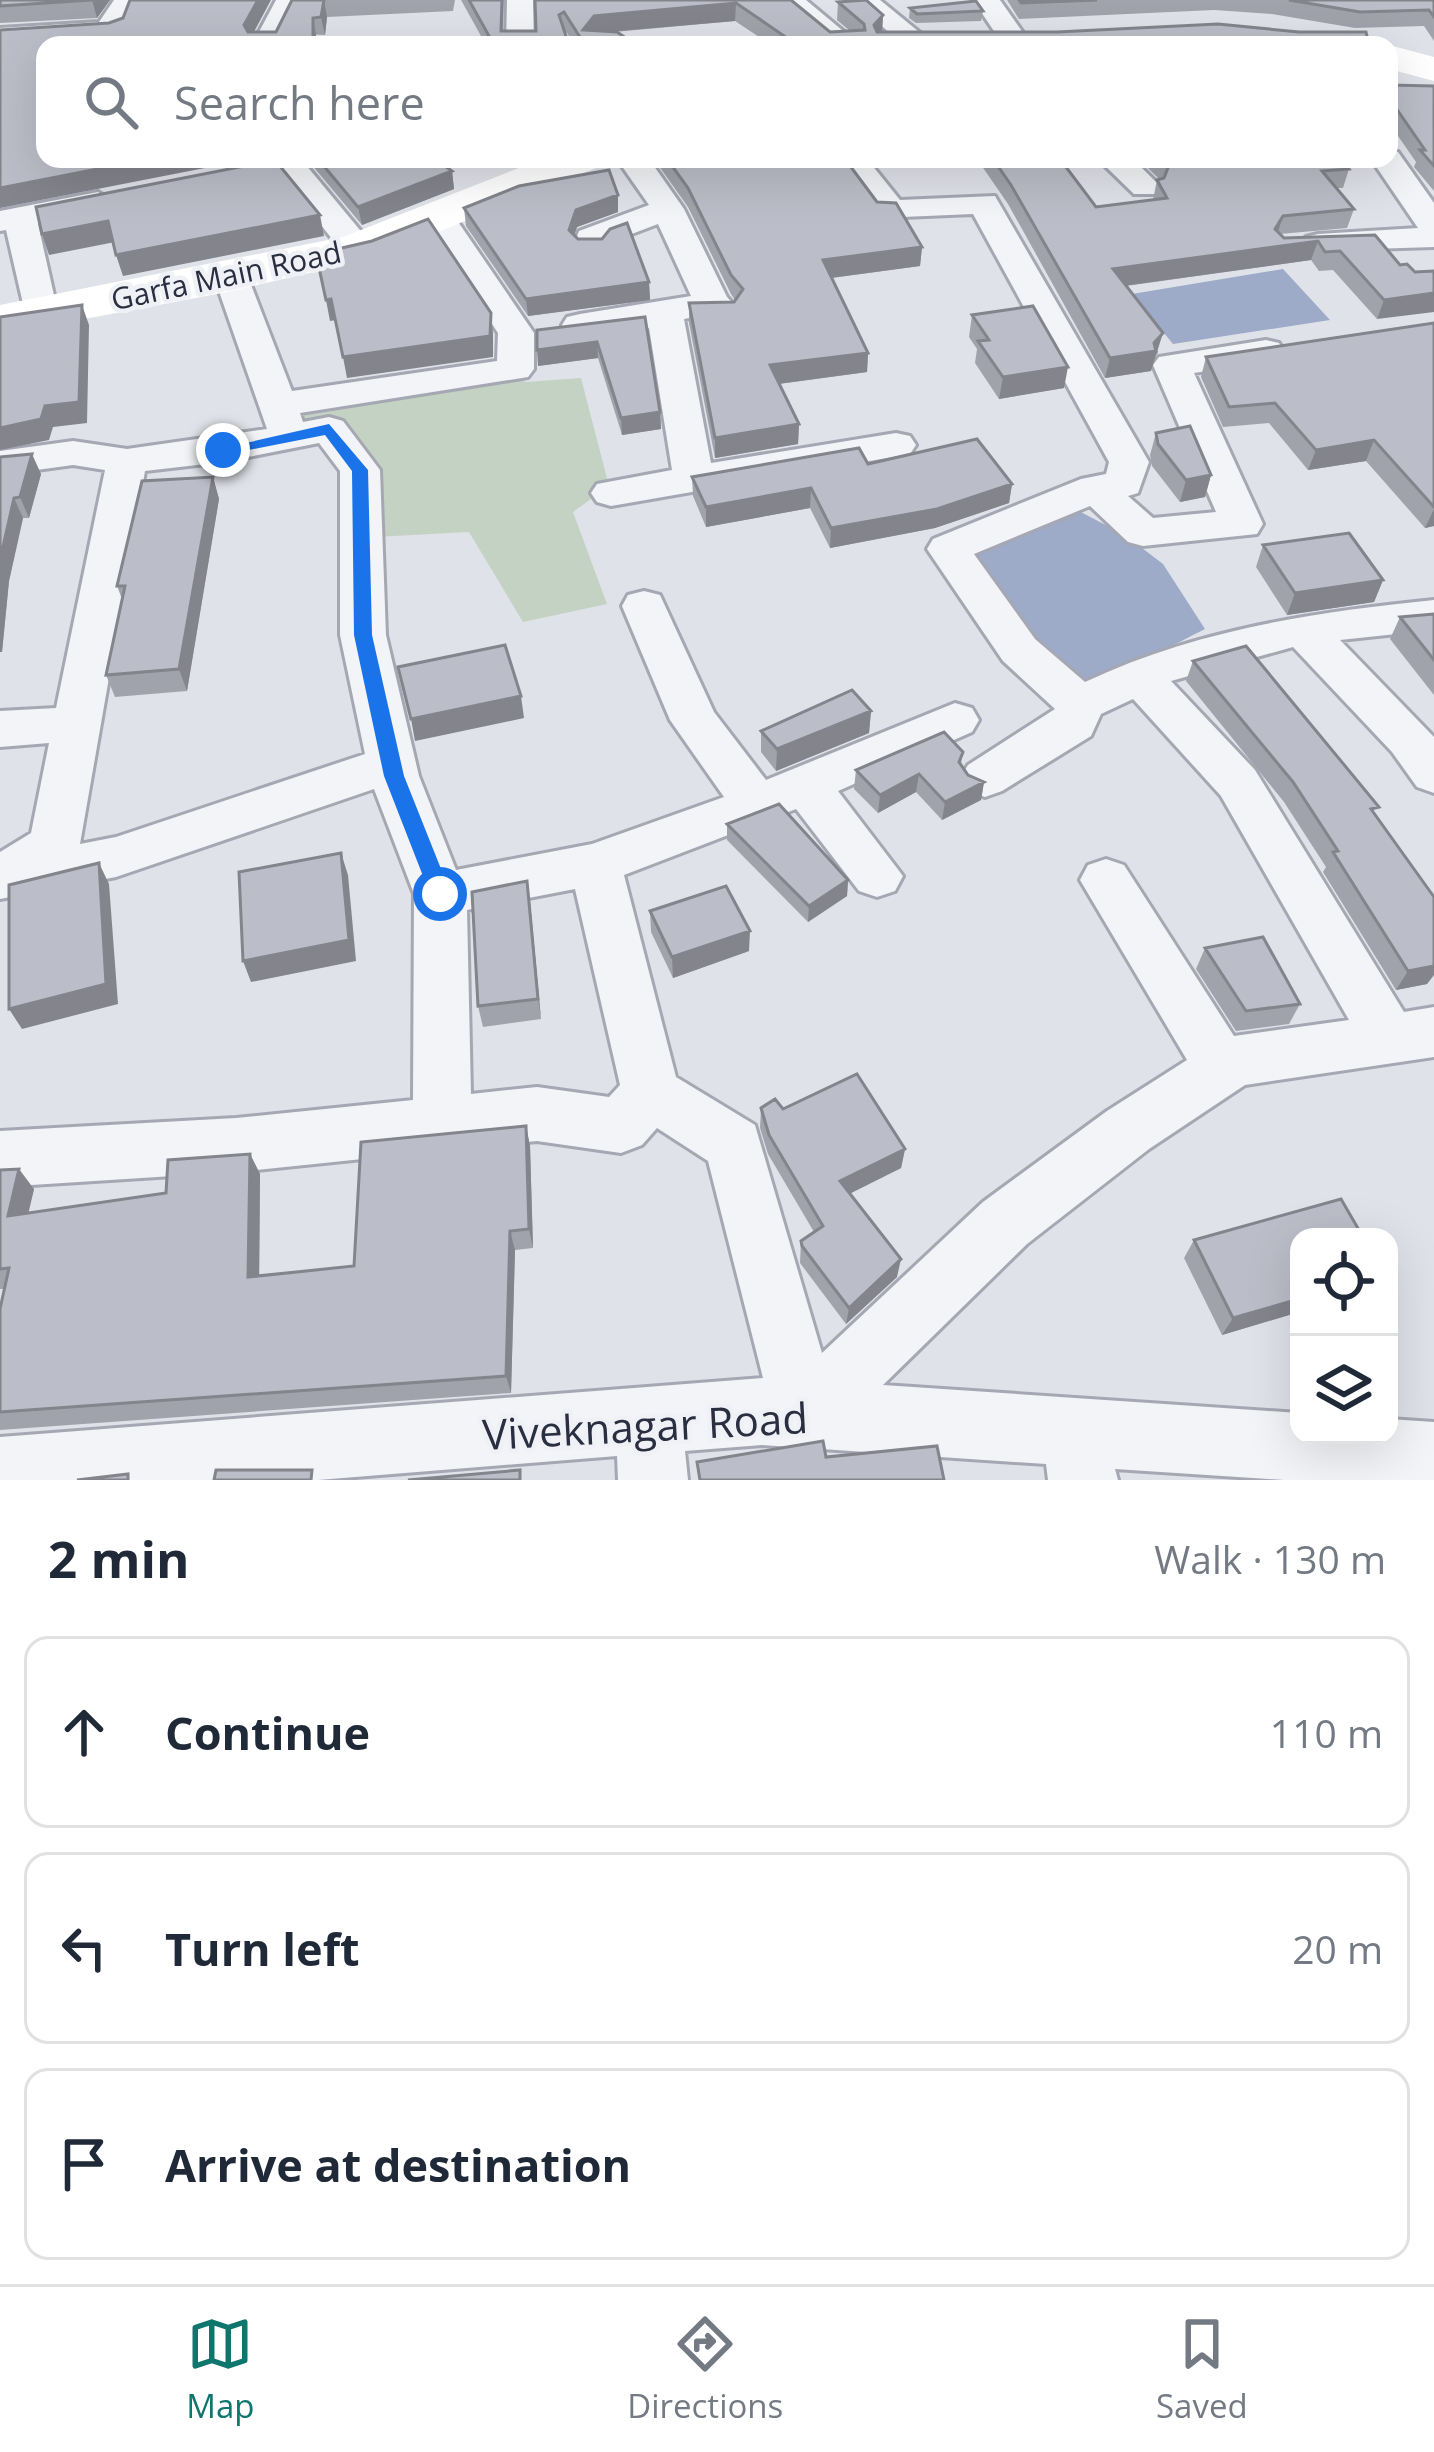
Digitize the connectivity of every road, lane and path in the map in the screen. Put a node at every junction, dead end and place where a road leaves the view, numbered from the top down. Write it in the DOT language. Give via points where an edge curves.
graph roads {
  1 [pos="128,0"];
  2 [pos="289,0"];
  3 [pos="520,0"];
  4 [pos="789,0"];
  5 [pos="864,0"];
  6 [pos="986,0"];
  7 [pos="0,36"];
  8 [pos="271,36"];
  9 [pos="520,36"];
  10 [pos="835,36"];
  11 [pos="904,36"];
  12 [pos="1023,36"];
  13 [pos="1398,59"];
  14 [pos="1434,69"];
  15 [pos="281,168"];
  16 [pos="559,168"];
  17 [pos="639,168"];
  18 [pos="858,168"];
  19 [pos="1124,168"];
  20 [pos="1394,168"];
  21 [pos="1145,188"];
  22 [pos="130,196"];
  23 [pos="668,209"];
  24 [pos="438,217"];
  25 [pos="10,220"];
  26 [pos="1434,227"];
  27 [pos="1434,237"];
  28 [pos="592,245"];
  29 [pos="1290,246"];
  30 [pos="357,248"];
  31 [pos="231,278"];
  32 [pos="665,315"];
  33 [pos="20,317"];
  34 [pos="516,333"];
  35 [pos="1303,346"];
  36 [pos="283,421"];
  37 [pos="896,446"];
  38 [pos="127,461"];
  39 [pos="0,463"];
  40 [pos="694,479"];
  41 [pos="1095,488"];
  42 [pos="611,493"];
  43 [pos="644,606"];
  44 [pos="1434,615"];
  45 [pos="1302,629"];
  46 [pos="1139,676"];
  47 [pos="1080,704"];
  48 [pos="955,720"];
  49 [pos="77,724"];
  50 [pos="0,729"];
  51 [pos="1426,748"];
  52 [pos="391,764"];
  53 [pos="986,778"];
  54 [pos="804,784"];
  55 [pos="758,805"];
  56 [pos="595,863"];
  57 [pos="877,876"];
  58 [pos="0,879"];
  59 [pos="1106,880"];
  60 [pos="440,894"];
  61 [pos="1412,1035"];
  62 [pos="1223,1068"];
  63 [pos="651,1093"];
  64 [pos="442,1124"];
  65 [pos="0,1159"];
  66 [pos="806,1414"];
  67 [pos="651,1450"];
  68 [pos="1078,1455"];
  69 [pos="1434,1456"];
  70 [pos="349,1462"];
  71 [pos="1327,1464"];
  72 [pos="14,1473"];
  1 -- 7 [label="street" via="116,25 104,29"];
  2 -- 8 [label="street"];
  3 -- 9 [label="street"];
  4 -- 10 [label="street"];
  5 -- 11 [label="street" via="901,23"];
  6 -- 12 [label="street"];
  13 -- 14 [label="main road"];
  15 -- 30 [label="street"];
  16 -- 24 [label="main road, Garfa Main Road"];
  17 -- 23 [label="street"];
  18 -- 41 [label="street" via="891,211 983,203 1129,462 1124,484"];
  19 -- 21 [label="street"];
  20 -- 26 [label="street"];
  22 -- 25 [label="street"];
  23 -- 28 [label="street" via="591,238"];
  23 -- 32 [label="street" via="716,305"];
  24 -- 30 [label="main road, Garfa Main Road"];
  24 -- 34 [label="street"];
  25 -- 33 [label="street"];
  27 -- 29 [label="street"];
  30 -- 31 [label="main road, Garfa Main Road"];
  31 -- 33 [label="main road, Garfa Main Road"];
  31 -- 36 [label="street"];
  32 -- 34 [label="street"];
  32 -- 40 [label="street"];
  34 -- 36 [label="street" via="515,369"];
  35 -- 41 [label="street" via="1172,365 1242,524 1143,532"];
  36 -- 38 [label="street"];
  36 -- 52 [label="street" via="329,429 360,470 363,635"];
  37 -- 40 [label="street"];
  38 -- 39 [label="street" via="74,453"];
  38 -- 49 [label="street"];
  40 -- 42 [label="street"];
  41 -- 47 [label="street" via="948,549 1019,650"];
  43 -- 55 [label="street" via="694,720"];
  44 -- 45 [label="street"];
  45 -- 46 [label="street"];
  45 -- 51 [label="street"];
  46 -- 47 [label="street"];
  46 -- 61 [label="street" via="1238,783"];
  47 -- 53 [label="street" via="1074,724"];
  48 -- 54 [label="street"];
  49 -- 50 [label="street"];
  49 -- 58 [label="street" via="54,844"];
  52 -- 58 [label="street" via="116,857"];
  52 -- 60 [label="street"];
  54 -- 55 [label="street"];
  54 -- 57 [label="street"];
  55 -- 56 [label="street"];
  56 -- 60 [label="street"];
  56 -- 63 [label="street"];
  59 -- 62 [label="street"];
  60 -- 64 [label="street"];
  61 -- 62 [label="street"];
  62 -- 66 [label="street" via="1005,1222"];
  63 -- 64 [label="street" via="621,1126 536,1114"];
  63 -- 66 [label="street" via="734,1144"];
  64 -- 65 [label="street"];
  66 -- 67 [label="street, Viveknagar Road" via="762,1412"];
  66 -- 68 [label="street, Viveknagar Road"];
  67 -- 70 [label="street, Viveknagar Road"];
  68 -- 71 [label="street, Viveknagar Road"];
  69 -- 71 [label="street, Viveknagar Road"];
  70 -- 72 [label="street, Viveknagar Road"];
}
